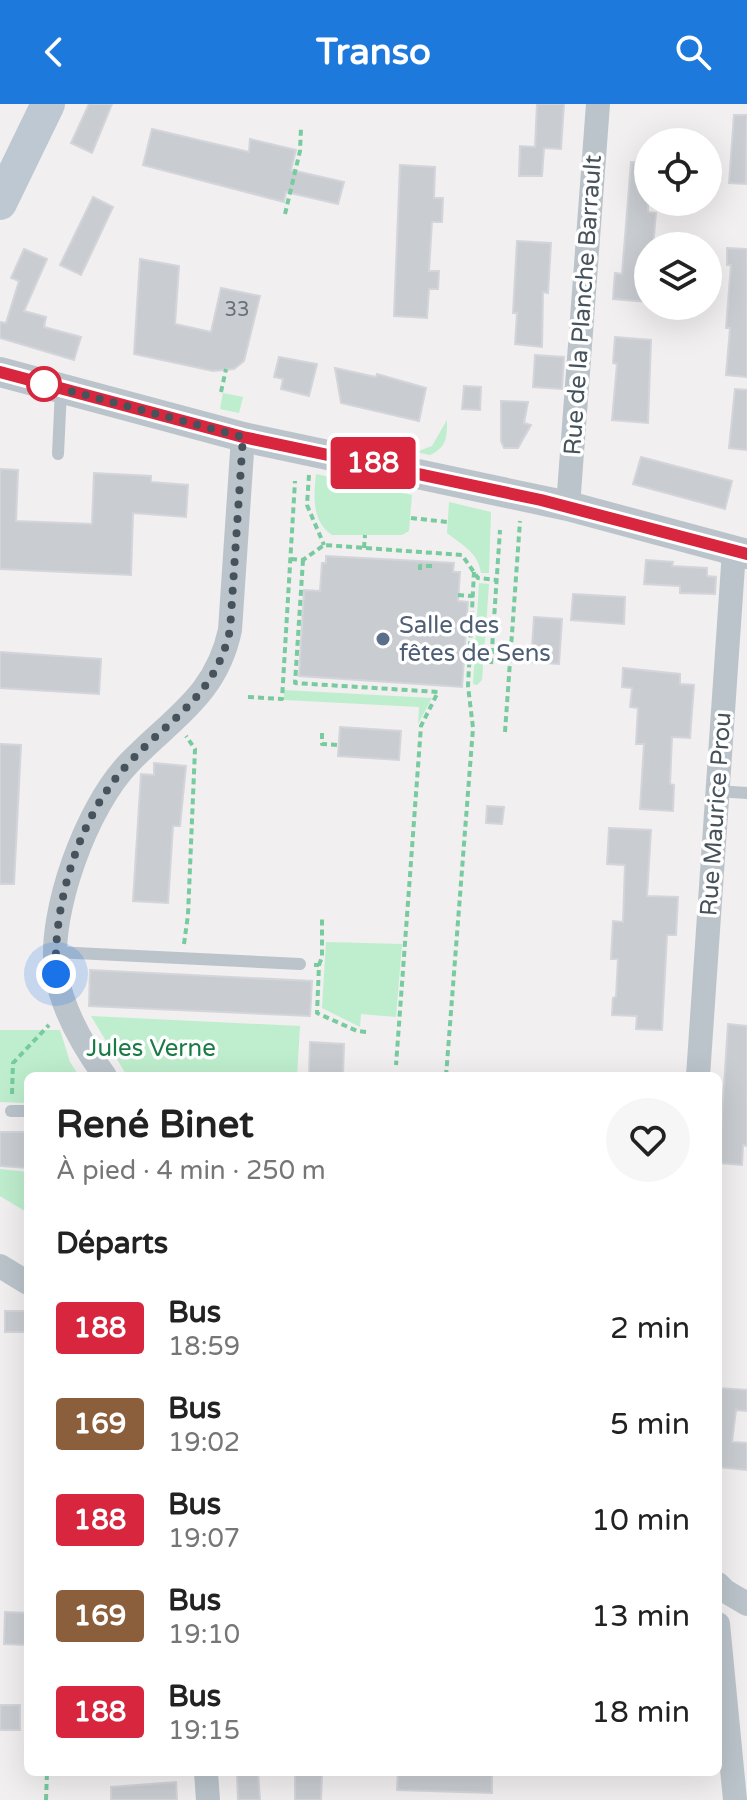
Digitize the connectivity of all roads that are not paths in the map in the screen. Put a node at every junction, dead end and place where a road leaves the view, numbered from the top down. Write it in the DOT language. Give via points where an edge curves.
graph roads {
  1 [pos="48,104"];
  2 [pos="598,104"];
  3 [pos="3,186"];
  4 [pos="0,372"];
  5 [pos="61,389"];
  6 [pos="243,437"];
  7 [pos="58,454"];
  8 [pos="568,506"];
  9 [pos="741,552"];
  10 [pos="717,791"];
  11 [pos="747,793"];
  12 [pos="55,952"];
  13 [pos="300,964"];
  14 [pos="102,1072"];
  15 [pos="698,1072"];
  16 [pos="11,1111"];
  17 [pos="24,1111"];
  18 [pos="0,1266"];
  19 [pos="24,1281"];
  20 [pos="722,1587"];
  21 [pos="747,1604"];
  22 [pos="722,1665"];
  23 [pos="206,1776"];
  24 [pos="208,1800"];
  25 [pos="735,1800"];
  1 -- 3 [label="main road"];
  2 -- 8 [label="street, Rue de la Planche Barrault"];
  4 -- 5 [label="street"];
  5 -- 6 [label="street"];
  5 -- 7 [label="lane"];
  6 -- 8 [label="street"];
  6 -- 12 [label="street" via="224,655 208,685 126,765 93,813 73,862"];
  8 -- 9 [label="street"];
  9 -- 10 [label="street, Rue Maurice Prou"];
  10 -- 11 [label="lane"];
  10 -- 15 [label="street, Rue Maurice Prou"];
  12 -- 13 [label="lane"];
  12 -- 14 [label="street" via="56,974 76,1032"];
  16 -- 17 [label="lane"];
  18 -- 19 [label="street"];
  20 -- 21 [label="street"];
  22 -- 25 [label="street"];
  23 -- 24 [label="street"];
}
